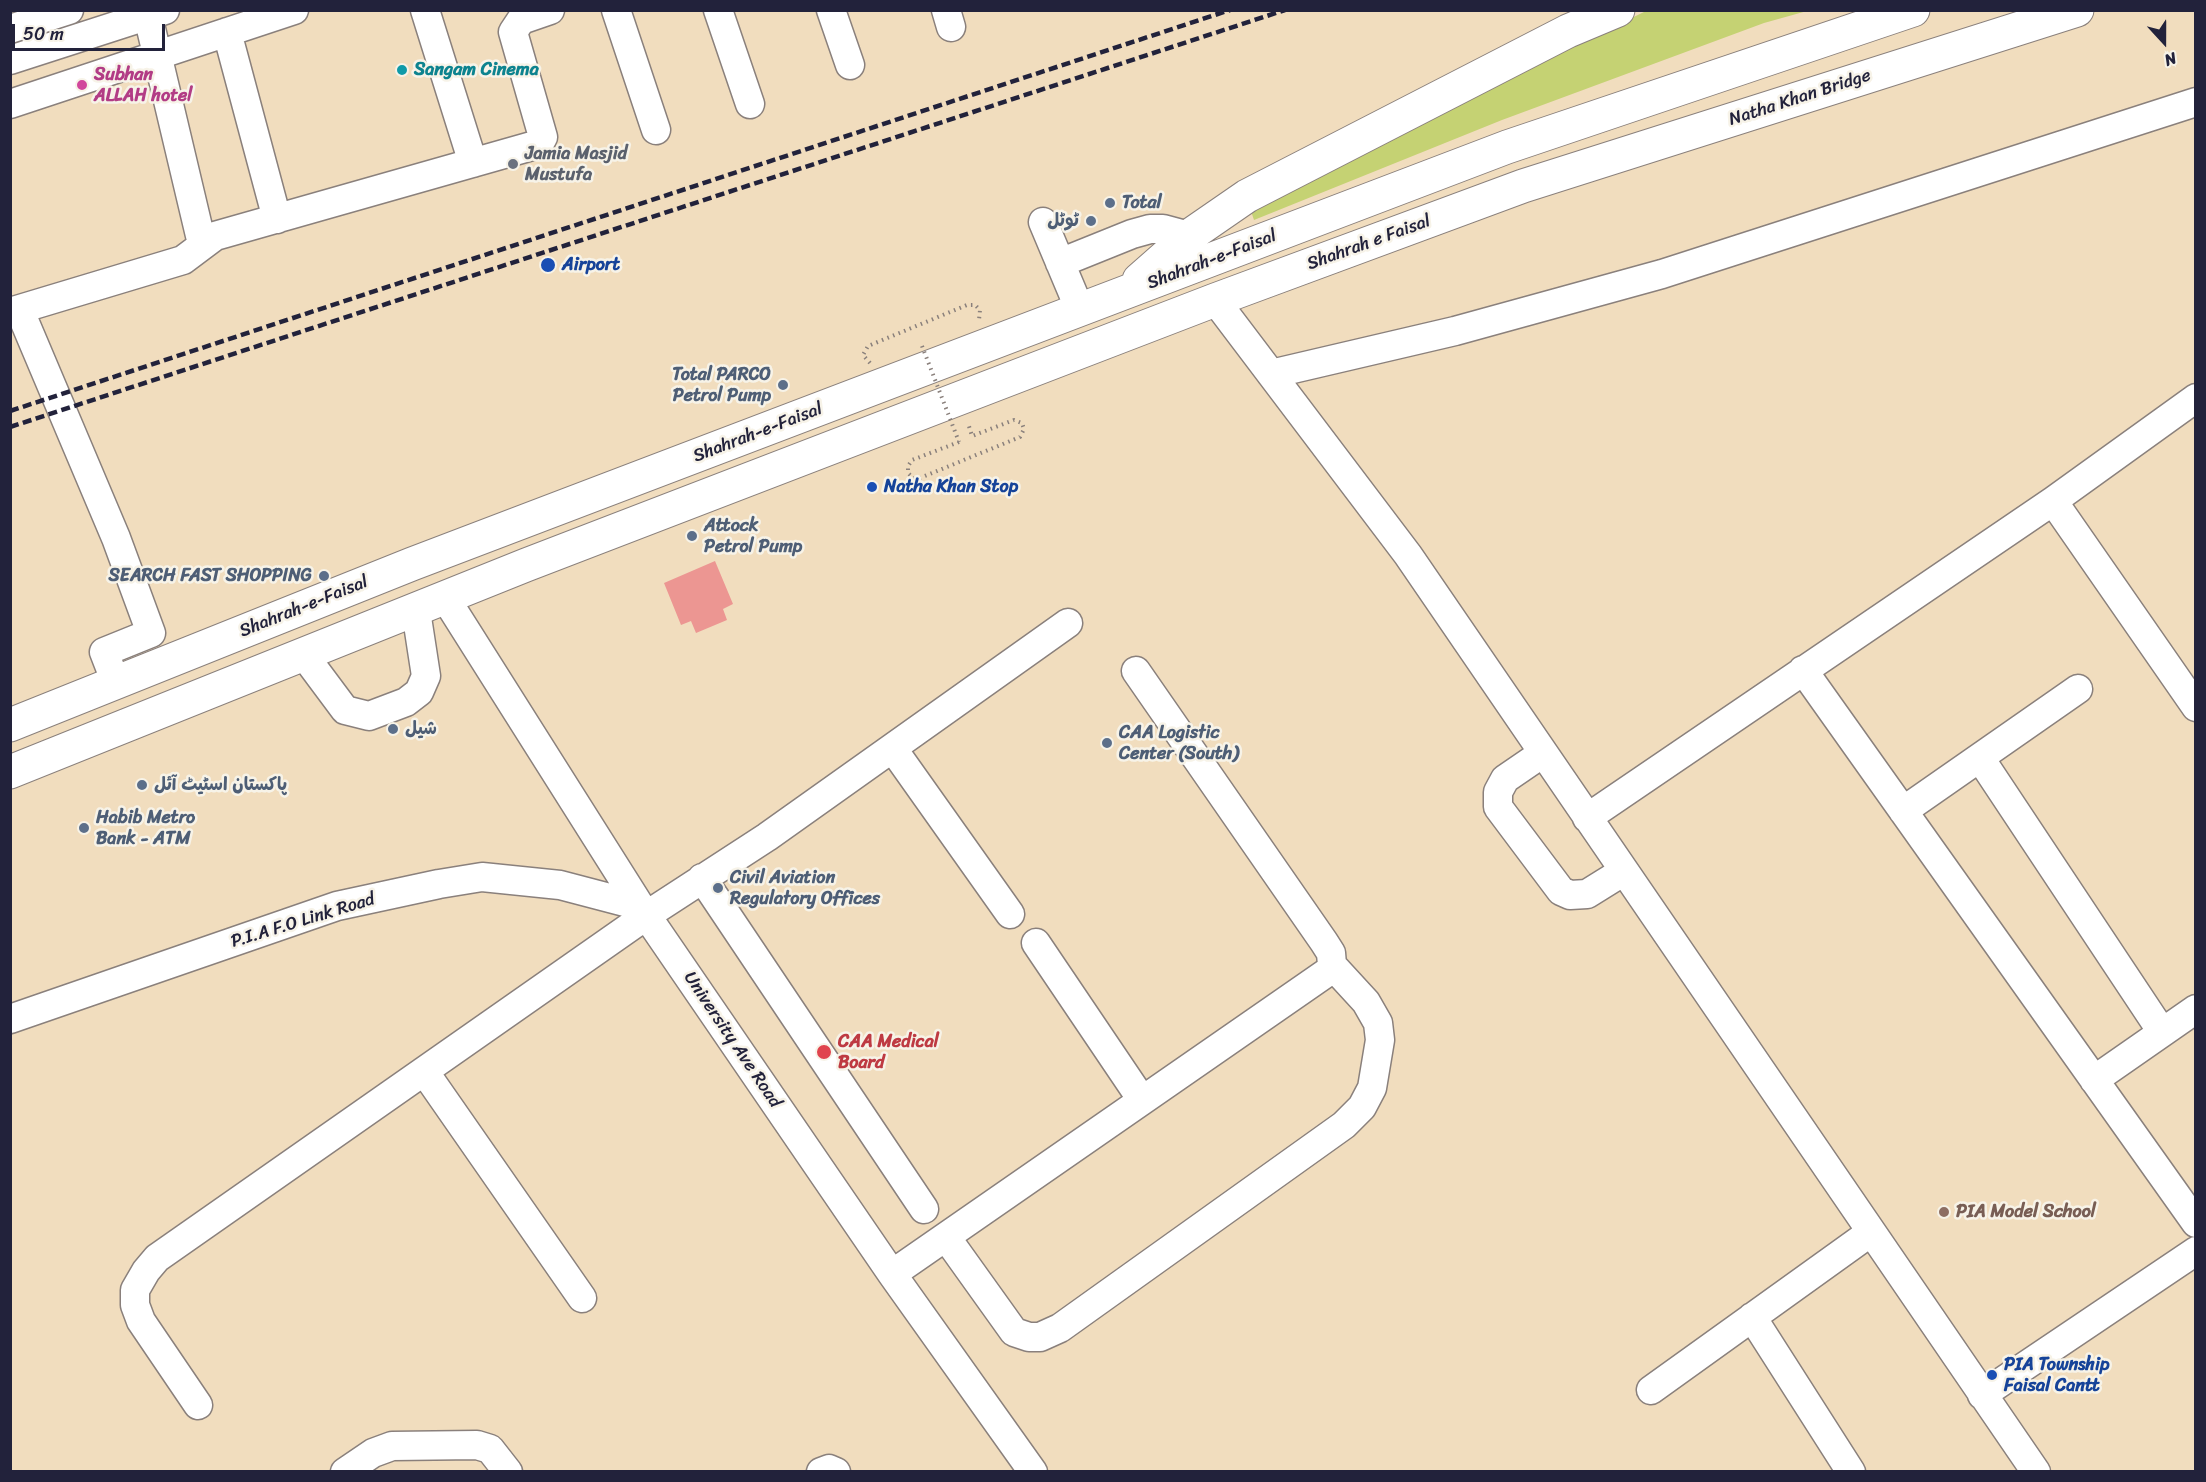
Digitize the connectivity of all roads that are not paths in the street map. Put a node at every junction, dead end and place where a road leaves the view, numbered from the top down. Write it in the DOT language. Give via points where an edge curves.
graph roads {
  1 [pos="294,10"];
  2 [pos="425,10"];
  3 [pos="550,10"];
  4 [pos="616,10"];
  5 [pos="718,10"];
  6 [pos="831,10"];
  7 [pos="1618,10"];
  8 [pos="1913,10"];
  9 [pos="2077,10"];
  10 [pos="62,12"];
  11 [pos="156,13"];
  12 [pos="512,18"];
  13 [pos="10,29"];
  14 [pos="228,32"];
  15 [pos="159,55"];
  16 [pos="10,60"];
  17 [pos="850,66"];
  18 [pos="2196,102"];
  19 [pos="10,104"];
  20 [pos="750,104"];
  21 [pos="656,130"];
  22 [pos="473,163"];
  23 [pos="1523,186"];
  24 [pos="277,219"];
  25 [pos="1043,222"];
  26 [pos="1189,236"];
  27 [pos="202,244"];
  28 [pos="1060,263"];
  29 [pos="1122,295"];
  30 [pos="1215,300"];
  31 [pos="1080,310"];
  32 [pos="15,312"];
  33 [pos="1271,374"];
  34 [pos="2196,398"];
  35 [pos="2053,501"];
  36 [pos="446,599"];
  37 [pos="416,611"];
  38 [pos="1068,623"];
  39 [pos="304,655"];
  40 [pos="1803,670"];
  41 [pos="1136,671"];
  42 [pos="116,683"];
  43 [pos="2078,689"];
  44 [pos="2194,703"];
  45 [pos="10,725"];
  46 [pos="893,748"];
  47 [pos="1544,753"];
  48 [pos="1980,758"];
  49 [pos="10,772"];
  50 [pos="1903,812"];
  51 [pos="1587,818"];
  52 [pos="1624,871"];
  53 [pos="702,878"];
  54 [pos="643,911"];
  55 [pos="1010,914"];
  56 [pos="1036,943"];
  57 [pos="1332,965"];
  58 [pos="2196,1009"];
  59 [pos="10,1019"];
  60 [pos="2162,1032"];
  61 [pos="424,1071"];
  62 [pos="2094,1080"];
  63 [pos="1142,1100"];
  64 [pos="924,1209"];
  65 [pos="2196,1223"];
  66 [pos="1871,1232"];
  67 [pos="946,1237"];
  68 [pos="2196,1251"];
  69 [pos="892,1274"];
  70 [pos="582,1298"];
  71 [pos="1752,1317"];
  72 [pos="1652,1390"];
  73 [pos="1982,1395"];
  74 [pos="198,1405"];
  75 [pos="345,1472"];
  76 [pos="508,1472"];
  77 [pos="821,1472"];
  78 [pos="836,1472"];
  79 [pos="1033,1472"];
  80 [pos="1851,1472"];
  81 [pos="2036,1472"];
  1 -- 14 [label="street"];
  2 -- 22 [label="street"];
  3 -- 12 [label="street" via="521,20"];
  4 -- 21 [label="street"];
  5 -- 20 [label="street"];
  6 -- 17 [label="street"];
  7 -- 26 [label="highway" via="1568,31 1247,196"];
  8 -- 29 [label="highway, Shahrah-e-Faisal" via="1507,147"];
  9 -- 23 [label="highway, Natha Khan Bridge"];
  10 -- 13 [label="street"];
  11 -- 15 [label="street"];
  11 -- 16 [label="street"];
  12 -- 22 [label="street" via="543,137 539,144"];
  14 -- 15 [label="street"];
  14 -- 24 [label="street"];
  15 -- 19 [label="street"];
  15 -- 27 [label="street"];
  18 -- 33 [label="street" via="1662,274 1455,332"];
  22 -- 24 [label="street"];
  23 -- 30 [label="highway, Shahrah e Faisal"];
  24 -- 27 [label="street" via="215,236"];
  25 -- 28 [label="street"];
  26 -- 28 [label="street" via="1150,230"];
  26 -- 29 [label="highway"];
  27 -- 32 [label="street" via="183,260"];
  28 -- 31 [label="street"];
  29 -- 31 [label="highway, Shahrah-e-Faisal"];
  30 -- 33 [label="street"];
  30 -- 36 [label="highway"];
  31 -- 42 [label="highway, Shahrah-e-Faisal" via="412,564"];
  32 -- 42 [label="street" via="116,538 151,633 104,652"];
  33 -- 47 [label="street" via="1408,555"];
  34 -- 35 [label="street"];
  35 -- 40 [label="street"];
  35 -- 44 [label="street"];
  36 -- 37 [label="highway"];
  36 -- 54 [label="street, University Ave Road"];
  37 -- 39 [label="highway"];
  37 -- 39 [label="street" via="426,676 419,693 406,702 369,716 345,710"];
  38 -- 46 [label="street"];
  39 -- 49 [label="highway"];
  40 -- 50 [label="street"];
  40 -- 51 [label="street"];
  41 -- 57 [label="street" via="1324,942"];
  42 -- 45 [label="highway, Shahrah-e-Faisal"];
  43 -- 48 [label="street"];
  46 -- 53 [label="street"];
  46 -- 55 [label="street"];
  47 -- 51 [label="street"];
  47 -- 52 [label="street" via="1505,779 1498,792 1498,807 1561,891 1587,894"];
  48 -- 50 [label="street"];
  48 -- 60 [label="street"];
  50 -- 62 [label="street"];
  51 -- 52 [label="street"];
  52 -- 66 [label="street"];
  53 -- 54 [label="street"];
  53 -- 64 [label="street"];
  54 -- 59 [label="street, P.I.A F.O Link Road" via="560,885 482,877 439,884 337,906"];
  54 -- 61 [label="street"];
  54 -- 69 [label="street, University Ave Road"];
  56 -- 63 [label="street"];
  57 -- 63 [label="street" via="1329,971"];
  57 -- 67 [label="street" via="1366,1002 1378,1023 1380,1040 1372,1088 1362,1107 1344,1125 1060,1328 1040,1337 1014,1332"];
  58 -- 60 [label="street"];
  60 -- 62 [label="street"];
  61 -- 70 [label="street"];
  61 -- 74 [label="street" via="157,1258 146,1271 135,1290 141,1321"];
  62 -- 65 [label="street"];
  63 -- 67 [label="street"];
  66 -- 71 [label="street"];
  66 -- 73 [label="street"];
  67 -- 69 [label="street"];
  68 -- 73 [label="street"];
  69 -- 79 [label="street, University Ave Road"];
  71 -- 72 [label="street"];
  71 -- 80 [label="street"];
  73 -- 81 [label="street"];
  75 -- 76 [label="street" via="373,1453 392,1446 477,1445 490,1449"];
  77 -- 78 [label="street"];
}
